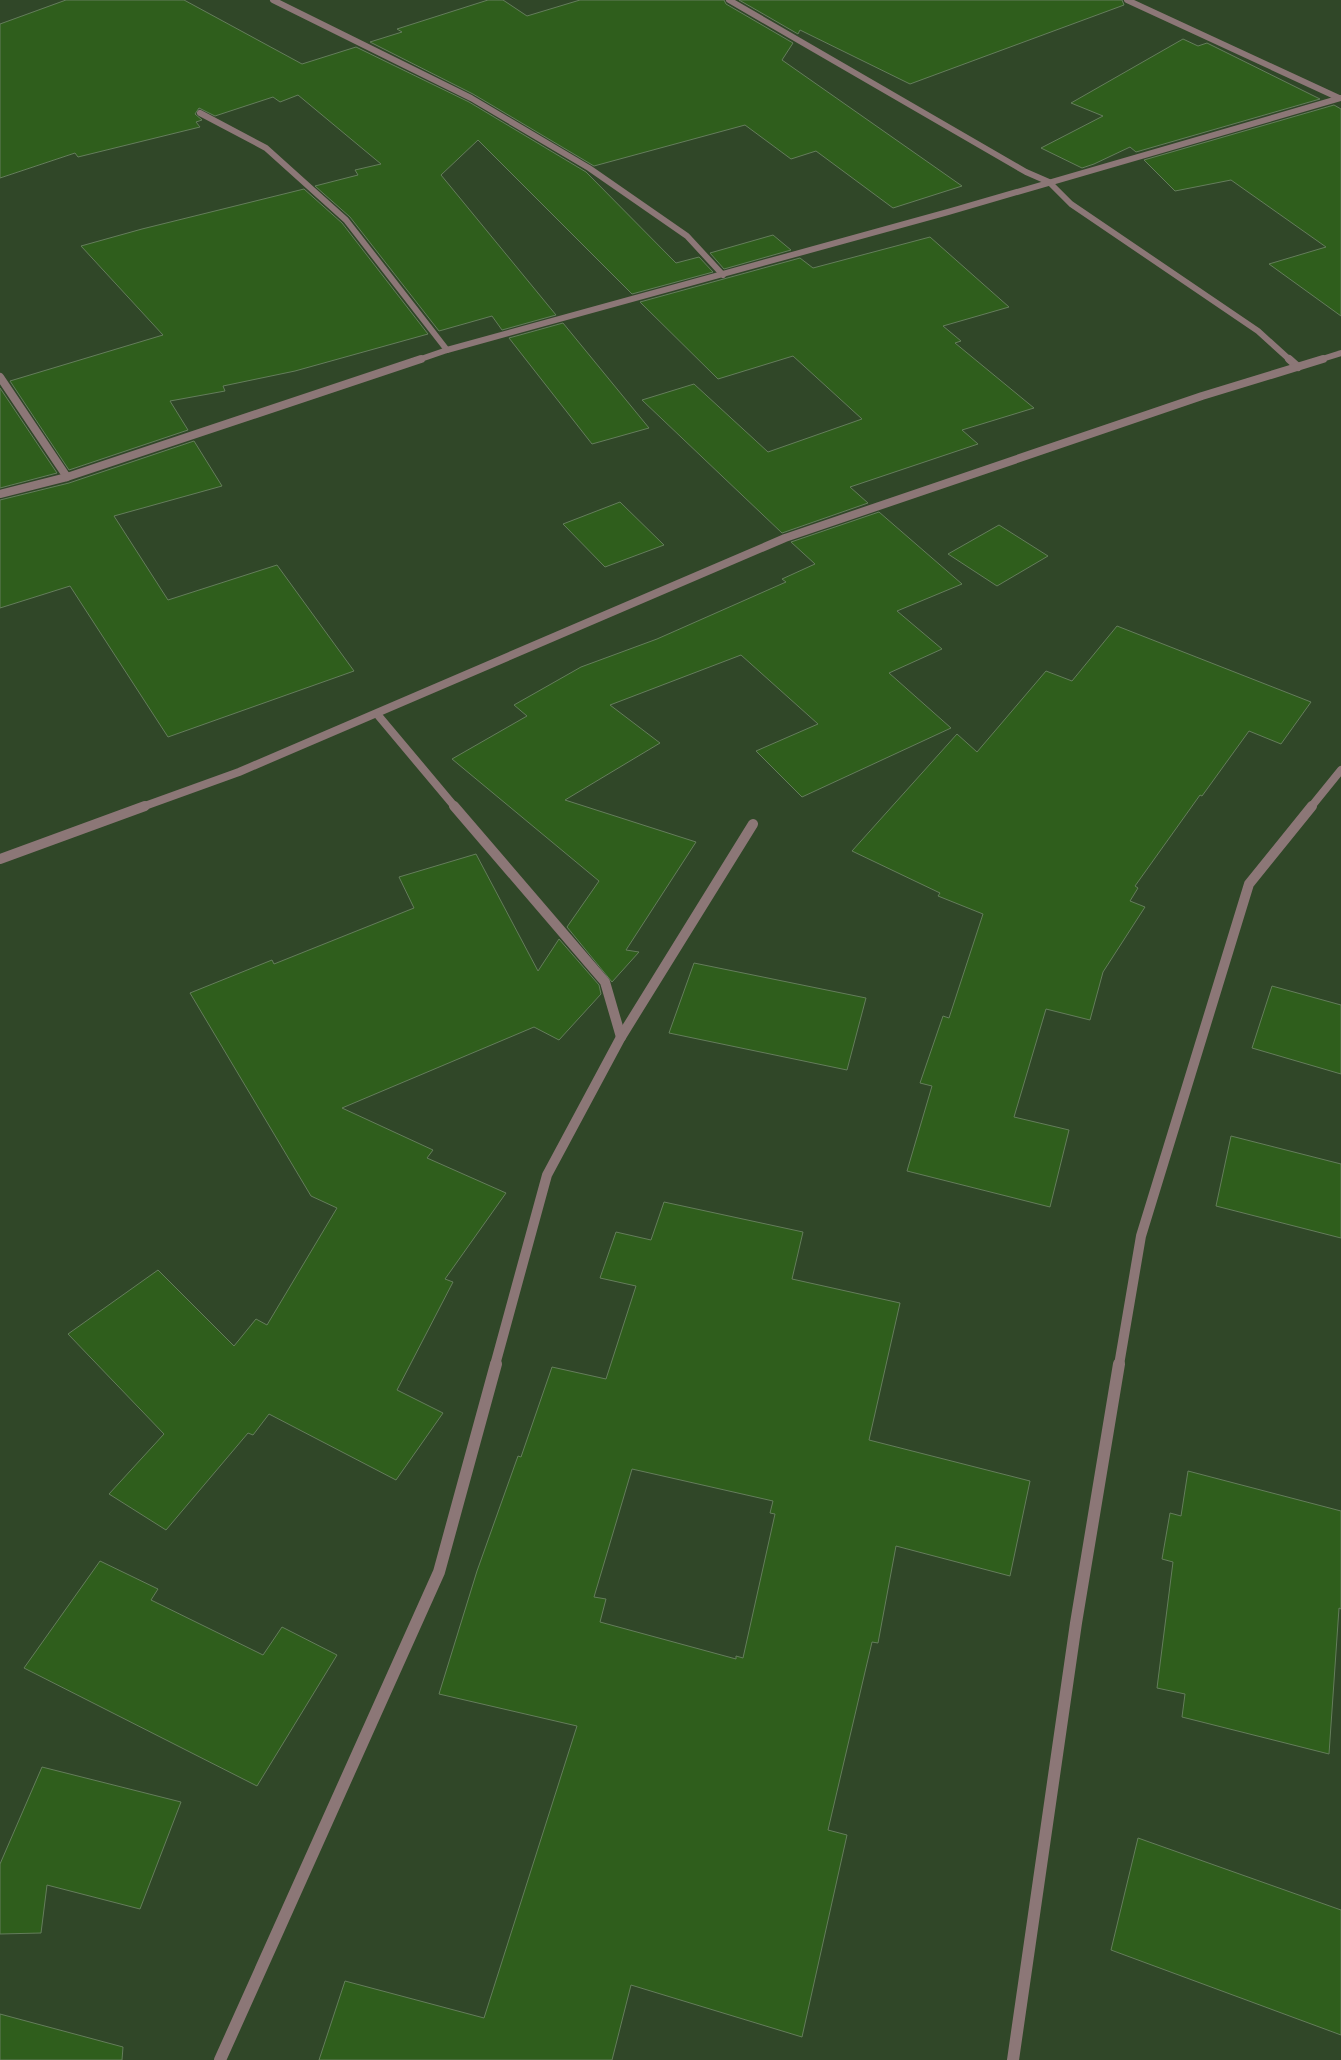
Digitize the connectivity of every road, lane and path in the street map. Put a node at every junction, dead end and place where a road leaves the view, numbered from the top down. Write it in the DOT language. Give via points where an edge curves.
graph roads {
  1 [pos="274,0"];
  2 [pos="729,0"];
  3 [pos="1128,0"];
  4 [pos="1340,98"];
  5 [pos="200,113"];
  6 [pos="1049,182"];
  7 [pos="723,275"];
  8 [pos="447,350"];
  9 [pos="1341,352"];
  10 [pos="1298,367"];
  11 [pos="0,377"];
  12 [pos="67,477"];
  13 [pos="0,494"];
  14 [pos="377,714"];
  15 [pos="1341,770"];
  16 [pos="753,824"];
  17 [pos="0,859"];
  18 [pos="621,1037"];
  19 [pos="220,2060"];
  20 [pos="1013,2060"];
  1 -- 7 [label="street" via="471,98 589,168 687,236"];
  2 -- 6 [label="street" via="1026,172"];
  3 -- 4 [label="street"];
  4 -- 6 [label="street"];
  5 -- 8 [label="street" via="266,148 346,220"];
  6 -- 7 [label="street"];
  6 -- 10 [label="street" via="1071,204 1258,331"];
  7 -- 8 [label="street"];
  8 -- 12 [label="street"];
  9 -- 10 [label="street"];
  10 -- 14 [label="street" via="1184,402 785,538"];
  11 -- 12 [label="street"];
  12 -- 13 [label="street"];
  14 -- 17 [label="street" via="239,772"];
  14 -- 18 [label="street" via="507,870 606,982"];
  15 -- 20 [label="street" via="1248,884 1141,1236 1076,1623"];
  16 -- 18 [label="street"];
  18 -- 19 [label="street" via="547,1176 439,1572"];
}
